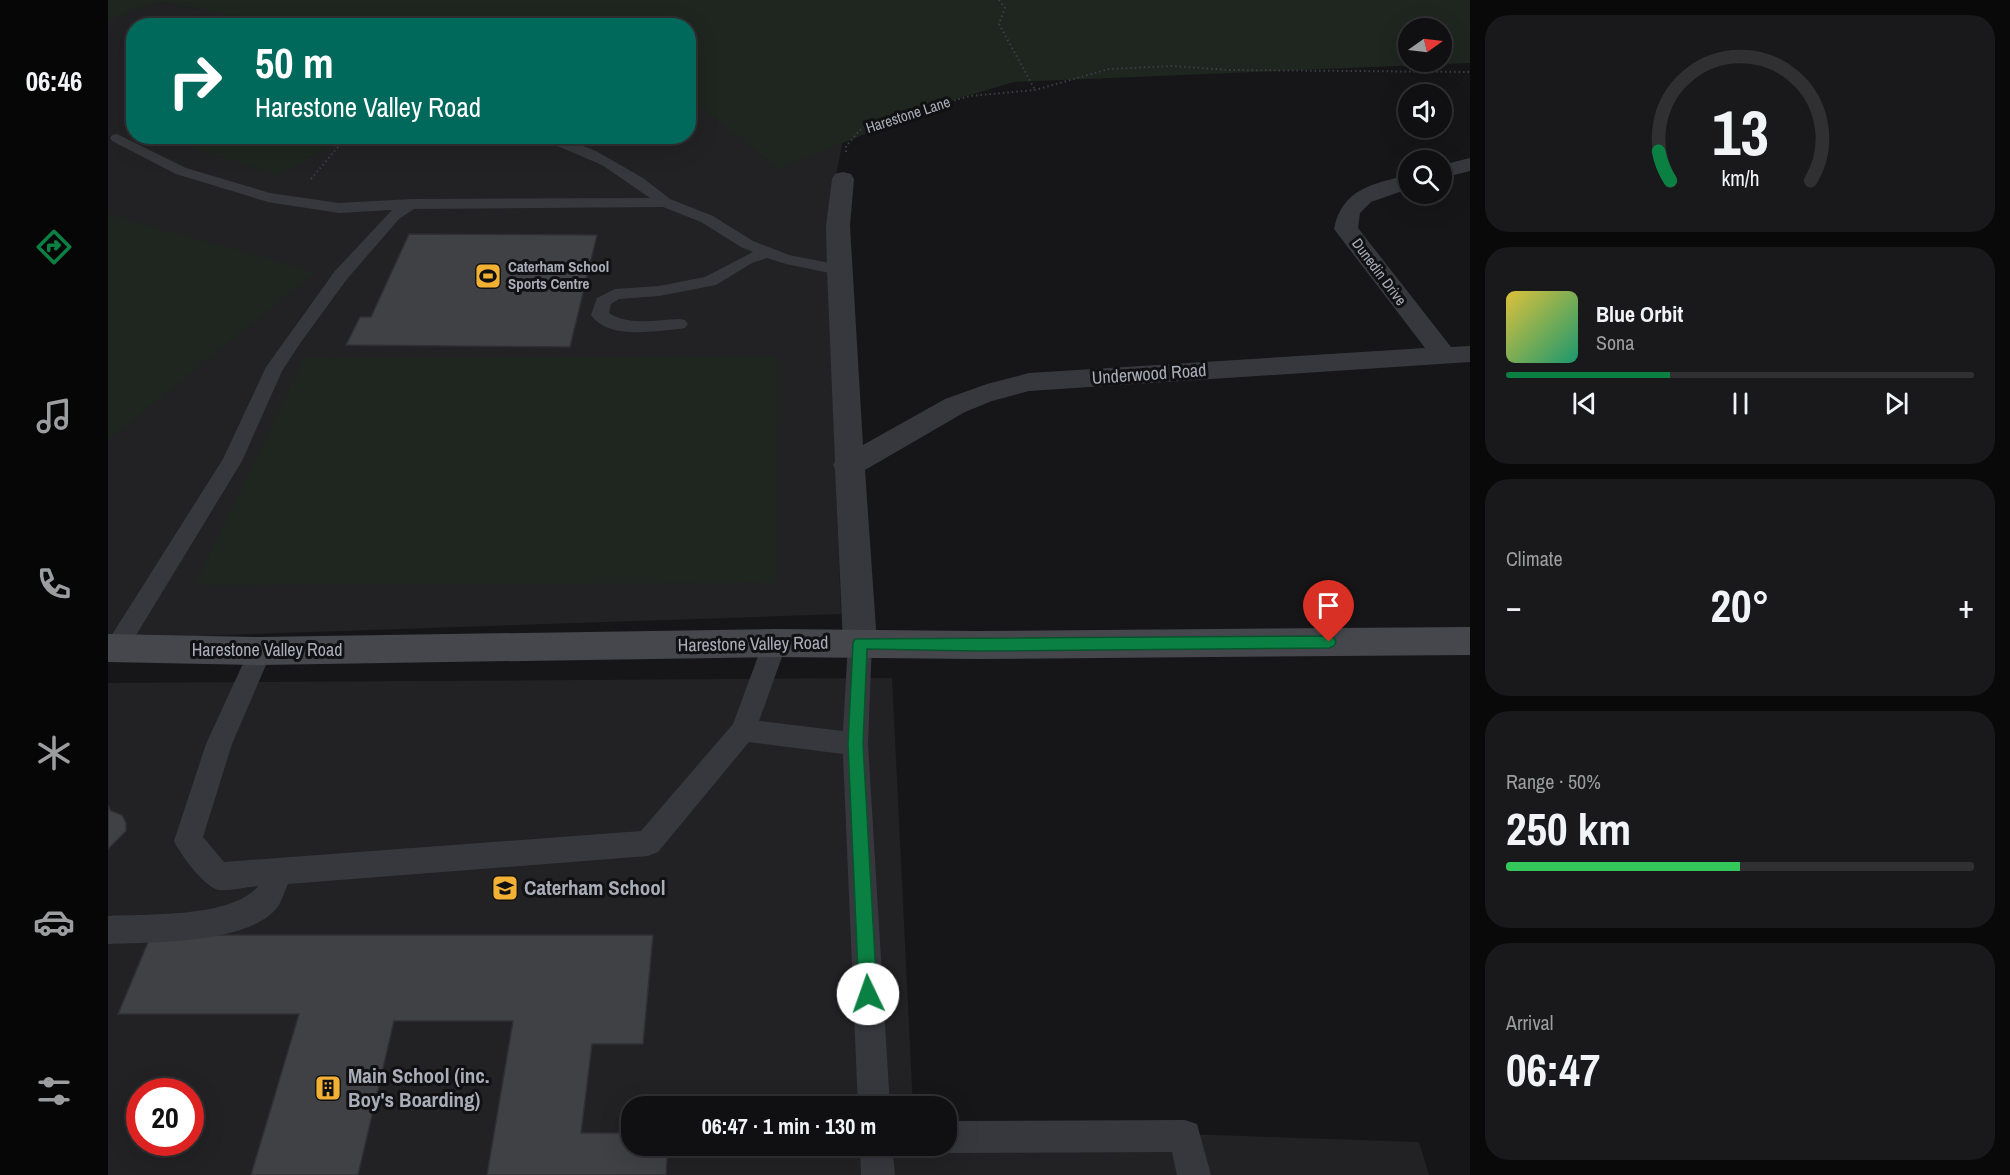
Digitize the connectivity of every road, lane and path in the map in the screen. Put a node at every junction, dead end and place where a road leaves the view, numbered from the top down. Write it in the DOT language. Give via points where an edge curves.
graph roads {
  1 [pos="999,0"];
  2 [pos="1470,72"];
  3 [pos="1035,90"];
  4 [pos="117,138"];
  5 [pos="126,143"];
  6 [pos="129,144"];
  7 [pos="340,144"];
  8 [pos="564,144"];
  9 [pos="1470,164"];
  10 [pos="1452,169"];
  11 [pos="843,179"];
  12 [pos="1398,185"];
  13 [pos="296,201"];
  14 [pos="664,202"];
  15 [pos="411,204"];
  16 [pos="767,252"];
  17 [pos="839,270"];
  18 [pos="680,324"];
  19 [pos="1443,354"];
  20 [pos="1470,354"];
  21 [pos="848,465"];
  22 [pos="1470,641"];
  23 [pos="775,643"];
  24 [pos="860,643"];
  25 [pos="112,648"];
  26 [pos="260,651"];
  27 [pos="743,730"];
  28 [pos="855,744"];
  29 [pos="280,871"];
  30 [pos="108,930"];
  31 [pos="873,1096"];
  32 [pos="957,1137"];
  33 [pos="877,1156"];
  34 [pos="878,1175"];
  35 [pos="1194,1175"];
  1 -- 3 [label="path" via="1005,8 999,24"];
  2 -- 3 [label="path, Harestone Lane" via="1172,66 1109,69"];
  3 -- 11 [label="path, Harestone Lane" via="970,96 860,130 846,146"];
  4 -- 5 [label="lane"];
  6 -- 13 [label="lane" via="181,171 268,197"];
  7 -- 13 [label="path"];
  8 -- 14 [label="lane" via="649,188"];
  9 -- 10 [label="street"];
  11 -- 17 [label="street"];
  12 -- 19 [label="street, Dunedin Drive" via="1363,197 1349,212 1346,229"];
  13 -- 15 [label="lane" via="339,208"];
  14 -- 15 [label="lane"];
  14 -- 16 [label="lane" via="707,219"];
  15 -- 25 [label="lane" via="393,216 340,275 273,370 232,461"];
  16 -- 17 [label="lane"];
  16 -- 18 [label="lane" via="710,281 615,294 603,302 600,315 607,322 631,325"];
  17 -- 21 [label="street"];
  19 -- 20 [label="street, Underwood Road"];
  19 -- 21 [label="street, Underwood Road" via="1029,382 968,398"];
  21 -- 24 [label="street"];
  22 -- 24 [label="street, Harestone Valley Road"];
  23 -- 24 [label="street, Harestone Valley Road"];
  23 -- 26 [label="street, Harestone Valley Road"];
  23 -- 27 [label="lane"];
  24 -- 28 [label="lane"];
  25 -- 26 [label="street, Harestone Valley Road"];
  26 -- 29 [label="lane" via="205,780 188,841 218,876"];
  27 -- 28 [label="lane"];
  27 -- 29 [label="lane" via="648,843"];
  28 -- 31 [label="lane"];
  29 -- 30 [label="lane" via="264,900 247,911 211,924"];
  32 -- 35 [label="lane" via="1185,1136"];
  33 -- 34 [label="lane"];
}
